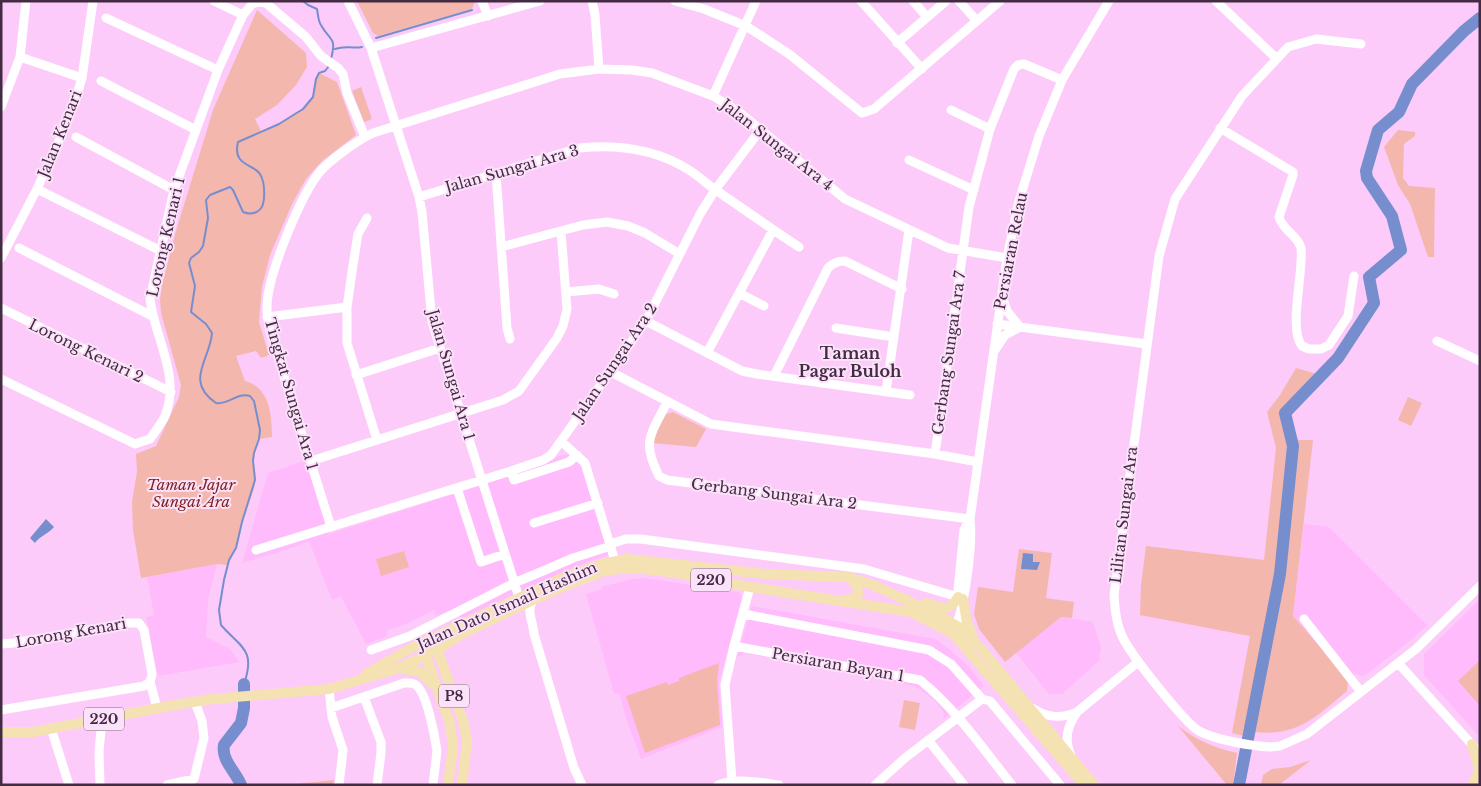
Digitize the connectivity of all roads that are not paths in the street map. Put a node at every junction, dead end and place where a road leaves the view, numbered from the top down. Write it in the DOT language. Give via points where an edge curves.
graph roads {
  1 [pos="26,1"];
  2 [pos="93,1"];
  3 [pos="214,1"];
  4 [pos="348,1"];
  5 [pos="482,1"];
  6 [pos="540,1"];
  7 [pos="592,1"];
  8 [pos="675,1"];
  9 [pos="756,1"];
  10 [pos="861,1"];
  11 [pos="913,1"];
  12 [pos="946,1"];
  13 [pos="959,1"];
  14 [pos="1000,1"];
  15 [pos="1109,1"];
  16 [pos="1216,1"];
  17 [pos="259,2"];
  18 [pos="243,15"];
  19 [pos="488,16"];
  20 [pos="927,17"];
  21 [pos="106,18"];
  22 [pos="977,21"];
  23 [pos="746,26"];
  24 [pos="897,43"];
  25 [pos="1361,44"];
  26 [pos="371,48"];
  27 [pos="20,57"];
  28 [pos="1276,58"];
  29 [pos="599,69"];
  30 [pos="922,69"];
  31 [pos="218,70"];
  32 [pos="82,78"];
  33 [pos="1062,80"];
  34 [pos="101,81"];
  35 [pos="714,96"];
  36 [pos="1,107"];
  37 [pos="951,110"];
  38 [pos="396,125"];
  39 [pos="761,128"];
  40 [pos="1220,128"];
  41 [pos="990,129"];
  42 [pos="196,130"];
  43 [pos="76,137"];
  44 [pos="365,137"];
  45 [pos="909,160"];
  46 [pos="496,173"];
  47 [pos="37,189"];
  48 [pos="174,190"];
  49 [pos="714,190"];
  50 [pos="974,190"];
  51 [pos="419,197"];
  52 [pos="367,218"];
  53 [pos="773,230"];
  54 [pos="909,230"];
  55 [pos="561,231"];
  56 [pos="501,247"];
  57 [pos="799,247"];
  58 [pos="19,248"];
  59 [pos="161,251"];
  60 [pos="962,252"];
  61 [pos="680,254"];
  62 [pos="1,258"];
  63 [pos="1007,258"];
  64 [pos="1354,276"];
  65 [pos="902,289"];
  66 [pos="566,292"];
  67 [pos="739,293"];
  68 [pos="614,294"];
  69 [pos="1002,294"];
  70 [pos="764,306"];
  71 [pos="347,307"];
  72 [pos="1,308"];
  73 [pos="152,316"];
  74 [pos="267,317"];
  75 [pos="646,321"];
  76 [pos="997,324"];
  77 [pos="1020,327"];
  78 [pos="836,328"];
  79 [pos="894,337"];
  80 [pos="510,339"];
  81 [pos="1437,341"];
  82 [pos="1147,344"];
  83 [pos="440,348"];
  84 [pos="993,352"];
  85 [pos="707,353"];
  86 [pos="1480,361"];
  87 [pos="611,372"];
  88 [pos="356,375"];
  89 [pos="774,376"];
  90 [pos="1,379"];
  91 [pos="171,392"];
  92 [pos="886,392"];
  93 [pos="910,395"];
  94 [pos="667,402"];
  95 [pos="461,414"];
  96 [pos="377,440"];
  97 [pos="561,442"];
  98 [pos="935,454"];
  99 [pos="577,455"];
  100 [pos="311,462"];
  101 [pos="978,462"];
  102 [pos="511,471"];
  103 [pos="482,480"];
  104 [pos="457,488"];
  105 [pos="598,503"];
  106 [pos="970,519"];
  107 [pos="534,523"];
  108 [pos="331,527"];
  109 [pos="611,545"];
  110 [pos="256,550"];
  111 [pos="505,554"];
  112 [pos="615,561"];
  113 [pos="848,577"];
  114 [pos="514,584"];
  115 [pos="1480,586"];
  116 [pos="750,588"];
  117 [pos="889,592"];
  118 [pos="960,598"];
  119 [pos="533,600"];
  120 [pos="834,600"];
  121 [pos="518,604"];
  122 [pos="744,614"];
  123 [pos="1304,619"];
  124 [pos="952,628"];
  125 [pos="534,634"];
  126 [pos="433,638"];
  127 [pos="1,644"];
  128 [pos="421,644"];
  129 [pos="734,646"];
  130 [pos="371,650"];
  131 [pos="438,650"];
  132 [pos="982,650"];
  133 [pos="426,656"];
  134 [pos="1138,662"];
  135 [pos="1398,663"];
  136 [pos="399,668"];
  137 [pos="150,682"];
  138 [pos="355,682"];
  139 [pos="329,689"];
  140 [pos="439,692"];
  141 [pos="1360,692"];
  142 [pos="364,697"];
  143 [pos="982,699"];
  144 [pos="195,702"];
  145 [pos="1024,702"];
  146 [pos="156,708"];
  147 [pos="331,708"];
  148 [pos="1,710"];
  149 [pos="1077,712"];
  150 [pos="954,714"];
  151 [pos="102,719"];
  152 [pos="52,728"];
  153 [pos="1,732"];
  154 [pos="928,740"];
  155 [pos="1476,745"];
  156 [pos="1480,753"];
  157 [pos="1074,764"];
  158 [pos="732,781"];
  159 [pos="879,784"];
  160 [pos="69,785"];
  161 [pos="100,785"];
  162 [pos="167,785"];
  163 [pos="339,785"];
  164 [pos="377,785"];
  165 [pos="433,785"];
  166 [pos="448,785"];
  167 [pos="462,785"];
  168 [pos="582,785"];
  169 [pos="718,785"];
  170 [pos="780,785"];
  171 [pos="964,785"];
  172 [pos="1012,785"];
  173 [pos="1060,785"];
  174 [pos="1084,785"];
  175 [pos="1094,785"];
  176 [pos="1473,785"];
  1 -- 27 [label="street"];
  2 -- 32 [label="street, Jalan Kenari"];
  3 -- 18 [label="street"];
  4 -- 26 [label="street, Jalan Sungai Ara 1"];
  5 -- 19 [label="street"];
  6 -- 19 [label="street"];
  7 -- 29 [label="street"];
  8 -- 23 [label="street"];
  9 -- 23 [label="street"];
  10 -- 24 [label="street"];
  11 -- 20 [label="street"];
  12 -- 20 [label="street"];
  13 -- 22 [label="street"];
  14 -- 22 [label="street"];
  15 -- 33 [label="street, Persiaran Relau"];
  16 -- 28 [label="street"];
  17 -- 18 [label="street, Lorong Kenari 1" via="252,4"];
  17 -- 44 [label="street" via="266,4 306,37 343,74"];
  18 -- 31 [label="street, Lorong Kenari 1"];
  19 -- 26 [label="street"];
  20 -- 24 [label="street"];
  21 -- 31 [label="street"];
  22 -- 30 [label="street"];
  23 -- 30 [label="street" via="789,54 862,113 874,108"];
  23 -- 35 [label="street"];
  24 -- 30 [label="street"];
  25 -- 28 [label="street, Lilitan Sungai Ara" via="1310,39 1288,47"];
  26 -- 38 [label="street, Jalan Sungai Ara 1"];
  27 -- 32 [label="street"];
  27 -- 36 [label="street"];
  28 -- 40 [label="street, Lilitan Sungai Ara" via="1242,96"];
  29 -- 35 [label="street, Jalan Sungai Ara 4" via="652,74"];
  29 -- 38 [label="street, Jalan Sungai Ara 4" via="560,74"];
  31 -- 42 [label="street, Lorong Kenari 1"];
  32 -- 47 [label="street, Jalan Kenari" via="63,132"];
  33 -- 41 [label="street, Gerbang Sungai Ara 7" via="1024,64 1018,65"];
  33 -- 63 [label="street, Persiaran Relau" via="1026,174"];
  34 -- 42 [label="street"];
  35 -- 39 [label="street, Jalan Sungai Ara 4"];
  37 -- 41 [label="street"];
  38 -- 44 [label="street, Tingkat Sungai Ara 1"];
  38 -- 51 [label="street, Jalan Sungai Ara 1"];
  39 -- 49 [label="street, Jalan Sungai Ara 2"];
  39 -- 54 [label="street, Jalan Sungai Ara 4" via="845,199"];
  40 -- 64 [label="street" via="1293,172 1279,217 1281,224 1298,240 1300,248 1296,310 1297,336 1302,346 1321,349 1329,345 1348,316"];
  40 -- 82 [label="street, Lilitan Sungai Ara" via="1173,205 1159,256"];
  41 -- 50 [label="street, Gerbang Sungai Ara 7"];
  42 -- 48 [label="street, Lorong Kenari 1"];
  43 -- 48 [label="street"];
  44 -- 74 [label="street, Tingkat Sungai Ara 1" via="322,170 306,192 275,270"];
  45 -- 50 [label="street"];
  46 -- 49 [label="street, Jalan Sungai Ara 3" via="578,148 600,146 645,151 675,162"];
  46 -- 51 [label="street, Jalan Sungai Ara 3"];
  46 -- 56 [label="street"];
  47 -- 59 [label="street"];
  47 -- 62 [label="street, Jalan Kenari"];
  48 -- 59 [label="street, Lorong Kenari 1"];
  49 -- 53 [label="street, Jalan Sungai Ara 3"];
  49 -- 61 [label="street, Jalan Sungai Ara 2"];
  50 -- 60 [label="street, Gerbang Sungai Ara 7"];
  51 -- 83 [label="street, Jalan Sungai Ara 1" via="430,316"];
  52 -- 71 [label="street" via="358,234"];
  53 -- 57 [label="street, Jalan Sungai Ara 3"];
  53 -- 67 [label="street"];
  54 -- 60 [label="street, Jalan Sungai Ara 4"];
  54 -- 65 [label="street"];
  55 -- 56 [label="street"];
  55 -- 61 [label="street" via="595,222 621,224 645,233"];
  55 -- 66 [label="street"];
  56 -- 80 [label="street"];
  58 -- 73 [label="street"];
  59 -- 73 [label="street, Lorong Kenari 1" via="150,299"];
  60 -- 63 [label="street, Jalan Sungai Ara 4"];
  60 -- 98 [label="street, Gerbang Sungai Ara 7"];
  61 -- 75 [label="street, Jalan Sungai Ara 2"];
  63 -- 69 [label="street, Persiaran Relau"];
  65 -- 79 [label="street"];
  65 -- 89 [label="street" via="845,261 831,265"];
  66 -- 68 [label="street" via="599,289"];
  66 -- 95 [label="street" via="566,309 560,332 518,391 503,400"];
  67 -- 70 [label="street"];
  67 -- 85 [label="street"];
  69 -- 76 [label="street, Persiaran Relau"];
  69 -- 77 [label="street" via="1007,311"];
  71 -- 74 [label="street"];
  71 -- 88 [label="street" via="347,343"];
  72 -- 91 [label="street, Lorong Kenari 2"];
  73 -- 91 [label="street, Lorong Kenari 1" via="171,376"];
  74 -- 100 [label="street, Tingkat Sungai Ara 1"];
  75 -- 85 [label="street"];
  75 -- 87 [label="street, Jalan Sungai Ara 2"];
  76 -- 77 [label="street"];
  76 -- 84 [label="street, Persiaran Relau"];
  77 -- 82 [label="street"];
  77 -- 84 [label="street" via="1005,335"];
  78 -- 79 [label="street"];
  79 -- 92 [label="street"];
  81 -- 86 [label="street"];
  82 -- 134 [label="street, Lilitan Sungai Ara" via="1114,595 1121,635"];
  83 -- 88 [label="street"];
  83 -- 95 [label="street, Jalan Sungai Ara 1"];
  84 -- 101 [label="street, Persiaran Relau"];
  85 -- 89 [label="street" via="742,371"];
  87 -- 94 [label="street"];
  87 -- 97 [label="street, Jalan Sungai Ara 2"];
  88 -- 96 [label="street"];
  89 -- 92 [label="street"];
  90 -- 91 [label="street, Lorong Kenari 1" via="135,444 150,439 164,416"];
  92 -- 93 [label="street"];
  94 -- 98 [label="street" via="711,424"];
  94 -- 106 [label="street, Gerbang Sungai Ara 2" via="648,444 659,476 667,480"];
  95 -- 96 [label="street"];
  95 -- 103 [label="street, Jalan Sungai Ara 1"];
  96 -- 100 [label="street"];
  97 -- 99 [label="street"];
  97 -- 102 [label="street, Jalan Sungai Ara 2" via="543,460"];
  98 -- 101 [label="street"];
  99 -- 102 [label="street" via="569,462 514,480"];
  99 -- 105 [label="street" via="585,463"];
  100 -- 108 [label="street, Tingkat Sungai Ara 1"];
  101 -- 106 [label="street, Persiaran Relau"];
  102 -- 103 [label="street, Jalan Sungai Ara 2"];
  103 -- 104 [label="street"];
  103 -- 111 [label="street, Jalan Sungai Ara 1"];
  104 -- 108 [label="street"];
  104 -- 111 [label="street" via="481,562"];
  105 -- 107 [label="street"];
  105 -- 109 [label="street"];
  106 -- 118 [label="street, Persiaran Relau" via="972,531"];
  108 -- 110 [label="street"];
  109 -- 112 [label="street"];
  109 -- 114 [label="street"];
  109 -- 118 [label="street" via="626,539 641,539 864,569"];
  111 -- 114 [label="street, Jalan Sungai Ara 1"];
  112 -- 113 [label="main road, Jalan Dato Ismail Hashim / 220" via="627,559 765,574"];
  112 -- 121 [label="main road, Jalan Dato Ismail Hashim / 220" via="566,576"];
  113 -- 117 [label="main road, Jalan Dato Ismail Hashim / 220"];
  113 -- 120 [label="main road" via="858,585 858,594 850,600"];
  114 -- 121 [label="street, Jalan Sungai Ara 1"];
  114 -- 130 [label="street" via="410,636"];
  115 -- 135 [label="street, Lilitan Sungai Ara"];
  116 -- 119 [label="main road, Jalan Dato Ismail Hashim / 220" via="677,573 618,569 604,571"];
  116 -- 120 [label="main road, Jalan Dato Ismail Hashim / 220"];
  116 -- 122 [label="street"];
  117 -- 118 [label="main road" via="944,608 953,606"];
  117 -- 124 [label="main road, Jalan Dato Ismail Hashim / 220" via="923,606"];
  118 -- 124 [label="street, Persiaran Relau"];
  118 -- 132 [label="main road" via="967,623"];
  119 -- 121 [label="main road, Jalan Dato Ismail Hashim / 220"];
  119 -- 125 [label="street" via="529,612"];
  120 -- 124 [label="main road, Jalan Dato Ismail Hashim / 220" via="911,612"];
  121 -- 125 [label="street" via="529,630"];
  121 -- 126 [label="main road, Jalan Dato Ismail Hashim / 220"];
  121 -- 131 [label="main road, Jalan Dato Ismail Hashim / 220"];
  122 -- 129 [label="street"];
  122 -- 143 [label="street" via="929,650 951,664"];
  123 -- 141 [label="street"];
  124 -- 132 [label="main road, Jalan Dato Ismail Hashim / 220" via="967,634"];
  124 -- 174 [label="main road, Jalan Dato Ismail Hashim / 220"];
  125 -- 168 [label="street"];
  126 -- 128 [label="main road, Jalan Dato Ismail Hashim / 220"];
  126 -- 131 [label="main road, P8"];
  127 -- 137 [label="street, Lorong Kenari" via="14,639 139,623 144,630 152,674"];
  128 -- 133 [label="main road, P8"];
  128 -- 138 [label="main road, Jalan Dato Ismail Hashim / 220"];
  129 -- 150 [label="street, Persiaran Bayan 1" via="917,679"];
  129 -- 158 [label="street" via="725,685"];
  131 -- 133 [label="main road, Jalan Dato Ismail Hashim / 220"];
  131 -- 167 [label="main road, P8" via="464,724 467,742"];
  132 -- 145 [label="main road, Jalan Dato Ismail Hashim / 220"];
  133 -- 136 [label="main road, Jalan Dato Ismail Hashim / 220"];
  133 -- 140 [label="main road, P8"];
  134 -- 141 [label="street, Lilitan Sungai Ara" via="1195,728 1212,736 1254,745 1280,746 1294,741"];
  134 -- 149 [label="street"];
  135 -- 141 [label="street, Lilitan Sungai Ara"];
  135 -- 155 [label="street"];
  136 -- 138 [label="main road, Jalan Dato Ismail Hashim / 220"];
  136 -- 140 [label="main road" via="420,672"];
  137 -- 146 [label="street, Lorong Kenari"];
  137 -- 148 [label="street" via="144,686"];
  138 -- 139 [label="main road, Jalan Dato Ismail Hashim / 220"];
  139 -- 144 [label="main road, Jalan Dato Ismail Hashim / 220"];
  139 -- 147 [label="street"];
  140 -- 166 [label="main road, P8" via="452,735"];
  142 -- 147 [label="street"];
  142 -- 164 [label="street" via="381,742"];
  142 -- 165 [label="street" via="404,683 412,683 421,690 437,751"];
  143 -- 150 [label="street"];
  143 -- 173 [label="street" via="992,703"];
  144 -- 146 [label="main road, Jalan Dato Ismail Hashim / 220"];
  144 -- 162 [label="street" via="204,738 194,779"];
  145 -- 149 [label="street" via="1050,717"];
  145 -- 157 [label="main road, Jalan Dato Ismail Hashim / 220"];
  146 -- 151 [label="main road, Jalan Dato Ismail Hashim / 220"];
  147 -- 163 [label="street" via="343,750"];
  149 -- 157 [label="street" via="1068,729 1066,742"];
  150 -- 154 [label="street"];
  150 -- 172 [label="street, Persiaran Bayan 1"];
  151 -- 152 [label="main road, Jalan Dato Ismail Hashim / 220"];
  151 -- 161 [label="street"];
  152 -- 153 [label="main road, Jalan Dato Ismail Hashim / 220" via="33,732"];
  152 -- 160 [label="street"];
  154 -- 159 [label="street"];
  154 -- 171 [label="street"];
  155 -- 156 [label="street"];
  155 -- 176 [label="main road" via="1479,769"];
  157 -- 175 [label="main road, Jalan Dato Ismail Hashim / 220"];
  158 -- 169 [label="street"];
  158 -- 170 [label="street"];
}
